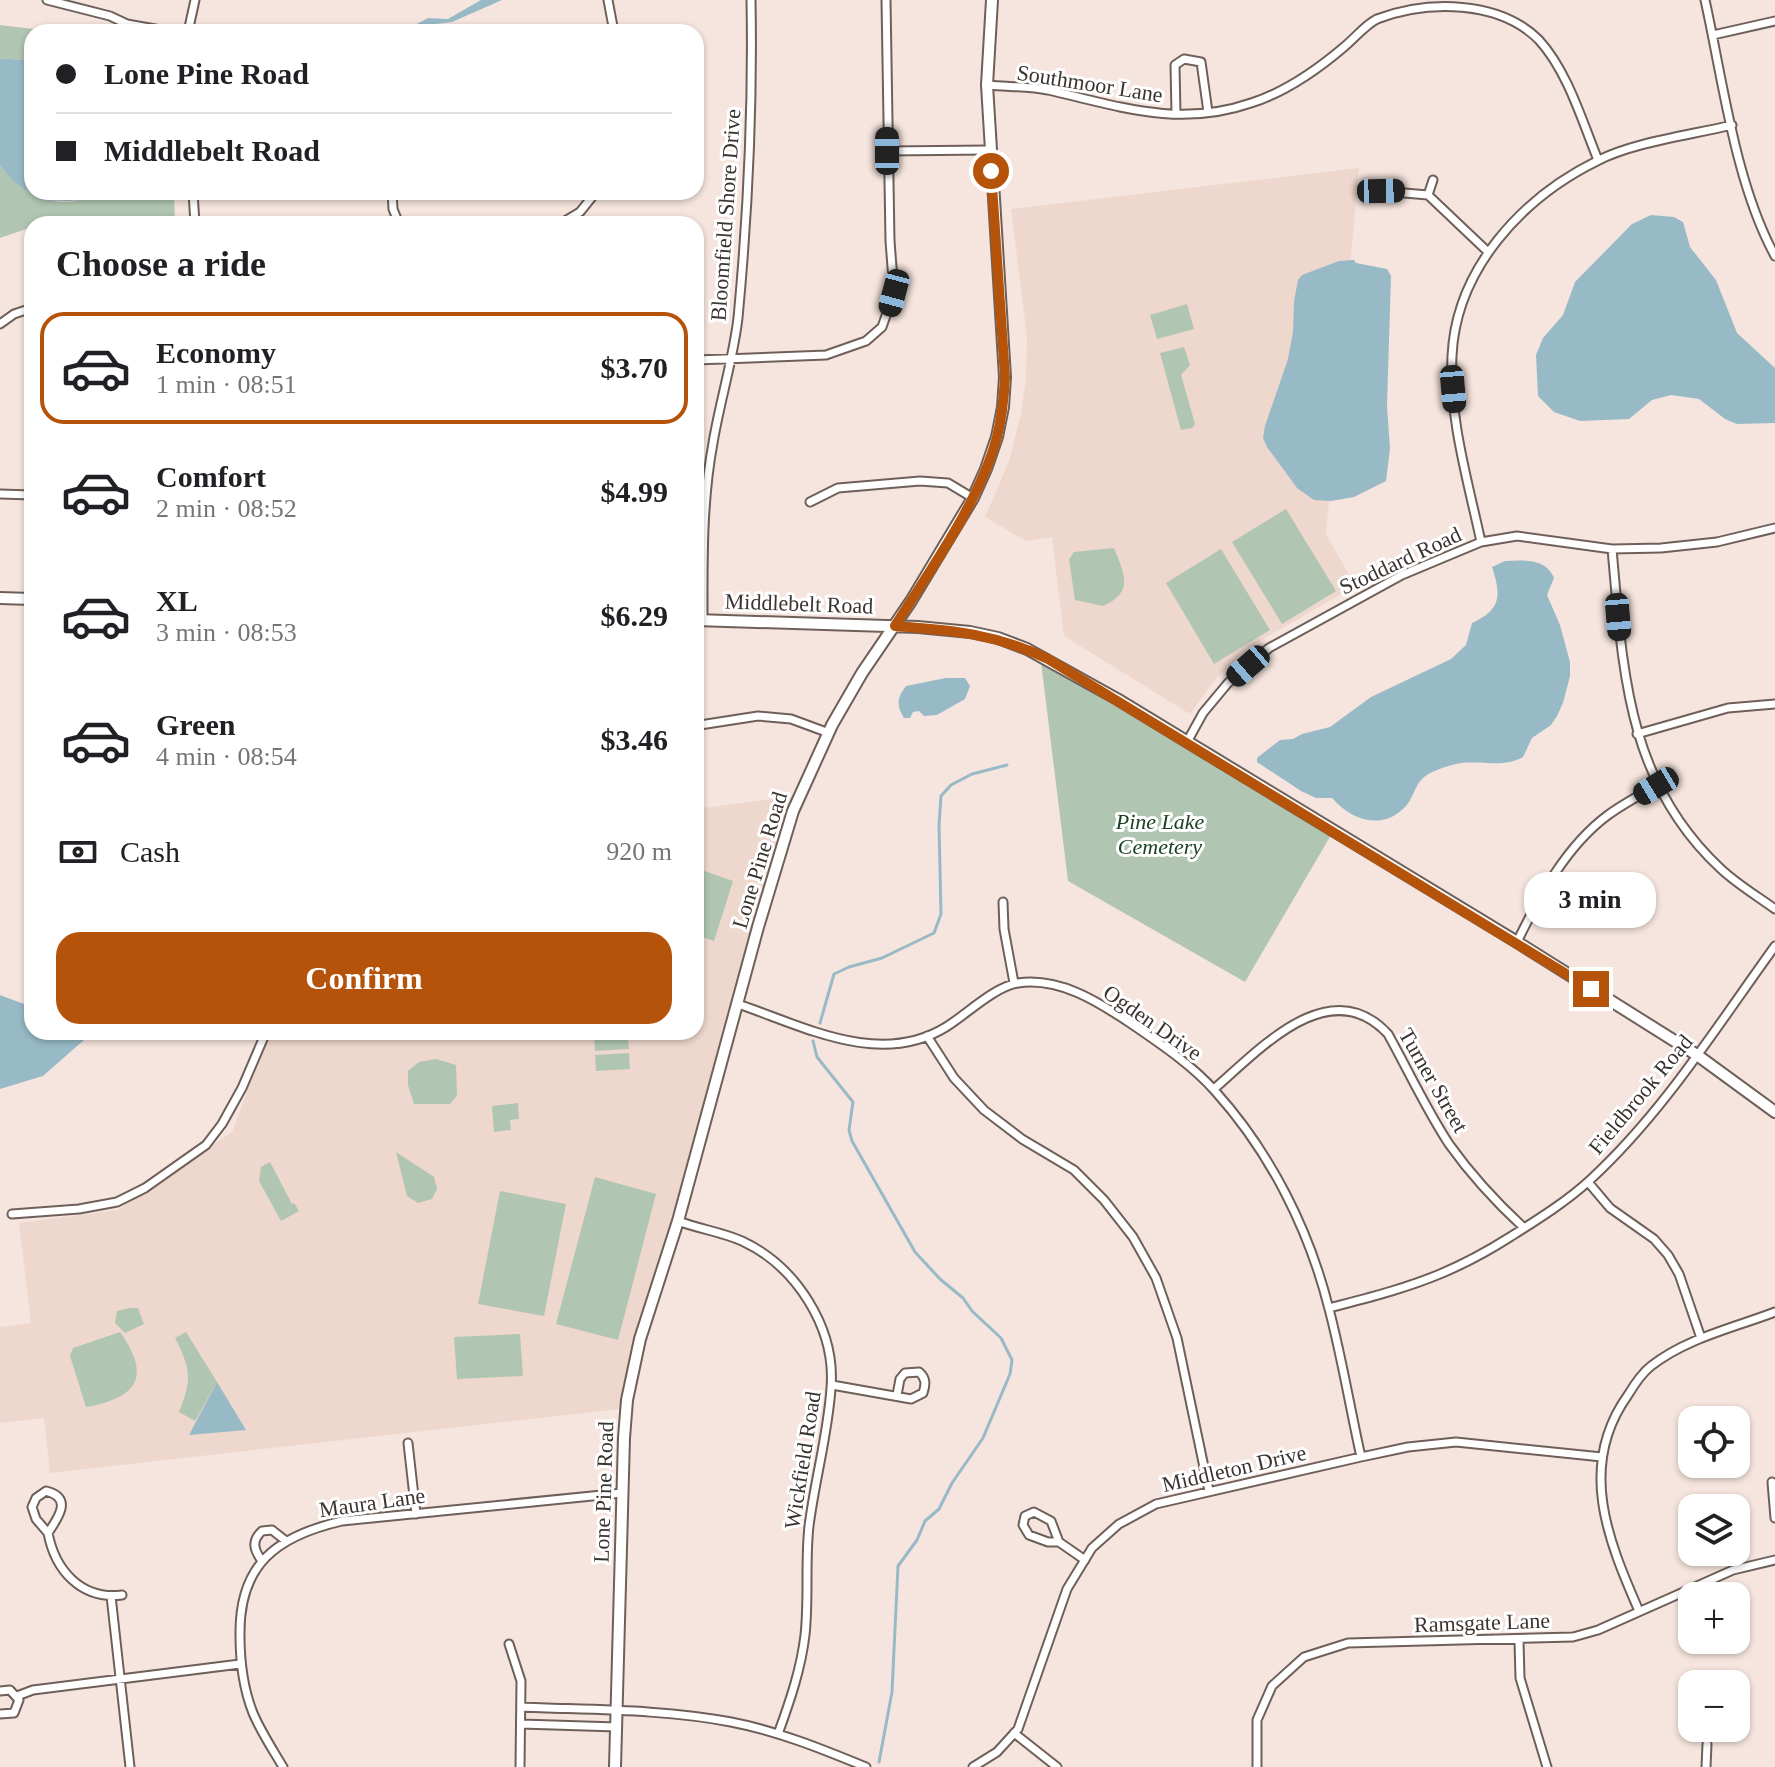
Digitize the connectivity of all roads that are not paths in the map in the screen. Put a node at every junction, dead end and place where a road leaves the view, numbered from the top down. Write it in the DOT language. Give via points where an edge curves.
graph roads {
  1 [pos="47,0"];
  2 [pos="195,0"];
  3 [pos="608,0"];
  4 [pos="751,0"];
  5 [pos="886,0"];
  6 [pos="992,0"];
  7 [pos="1705,0"];
  8 [pos="1775,21"];
  9 [pos="127,24"];
  10 [pos="190,24"];
  11 [pos="612,24"];
  12 [pos="1713,35"];
  13 [pos="987,85"];
  14 [pos="1208,112"];
  15 [pos="1176,114"];
  16 [pos="1732,125"];
  17 [pos="989,150"];
  18 [pos="887,151"];
  19 [pos="1598,160"];
  20 [pos="1433,180"];
  21 [pos="1381,191"];
  22 [pos="1428,195"];
  23 [pos="590,200"];
  24 [pos="573,216"];
  25 [pos="1487,251"];
  26 [pos="1775,256"];
  27 [pos="24,311"];
  28 [pos="0,324"];
  29 [pos="732,359"];
  30 [pos="704,360"];
  31 [pos="0,494"];
  32 [pos="24,495"];
  33 [pos="973,498"];
  34 [pos="810,502"];
  35 [pos="704,522"];
  36 [pos="1775,528"];
  37 [pos="1481,542"];
  38 [pos="1612,549"];
  39 [pos="0,598"];
  40 [pos="24,599"];
  41 [pos="704,620"];
  42 [pos="895,626"];
  43 [pos="1775,704"];
  44 [pos="704,724"];
  45 [pos="829,733"];
  46 [pos="1637,734"];
  47 [pos="1187,742"];
  48 [pos="1656,786"];
  49 [pos="1003,902"];
  50 [pos="1775,909"];
  51 [pos="1517,942"];
  52 [pos="1775,946"];
  53 [pos="1014,983"];
  54 [pos="738,1004"];
  55 [pos="927,1036"];
  56 [pos="263,1040"];
  57 [pos="1697,1055"];
  58 [pos="1214,1089"];
  59 [pos="1775,1112"];
  60 [pos="1588,1182"];
  61 [pos="12,1214"];
  62 [pos="678,1221"];
  63 [pos="1524,1228"];
  64 [pos="1329,1308"];
  65 [pos="1775,1312"];
  66 [pos="1701,1338"];
  67 [pos="832,1385"];
  68 [pos="897,1395"];
  69 [pos="408,1443"];
  70 [pos="1361,1457"];
  71 [pos="1602,1457"];
  72 [pos="1772,1482"];
  73 [pos="1209,1491"];
  74 [pos="622,1493"];
  75 [pos="416,1514"];
  76 [pos="1775,1518"];
  77 [pos="48,1533"];
  78 [pos="286,1541"];
  79 [pos="1059,1542"];
  80 [pos="1085,1560"];
  81 [pos="1775,1560"];
  82 [pos="262,1561"];
  83 [pos="122,1595"];
  84 [pos="111,1596"];
  85 [pos="1639,1611"];
  86 [pos="1519,1641"];
  87 [pos="509,1644"];
  88 [pos="240,1664"];
  89 [pos="119,1679"];
  90 [pos="0,1691"];
  91 [pos="17,1696"];
  92 [pos="521,1707"];
  93 [pos="617,1712"];
  94 [pos="0,1714"];
  95 [pos="521,1724"];
  96 [pos="617,1727"];
  97 [pos="1014,1733"];
  98 [pos="778,1734"];
  99 [pos="1707,1744"];
  100 [pos="130,1767"];
  101 [pos="283,1767"];
  102 [pos="520,1767"];
  103 [pos="615,1767"];
  104 [pos="866,1767"];
  105 [pos="973,1767"];
  106 [pos="1057,1767"];
  107 [pos="1257,1767"];
  108 [pos="1547,1767"];
  109 [pos="1706,1767"];
  1 -- 9 [label="street"];
  2 -- 10 [label="street"];
  3 -- 11 [label="street"];
  4 -- 29 [label="street, Bloomfield Shore Drive" via="746,213"];
  5 -- 18 [label="street"];
  6 -- 13 [label="street, Lone Pine Road"];
  7 -- 12 [label="street"];
  8 -- 12 [label="street"];
  12 -- 16 [label="street"];
  13 -- 15 [label="street, Southmoor Lane"];
  13 -- 17 [label="street, Lone Pine Road"];
  14 -- 15 [label="street, Southmoor Lane"];
  14 -- 15 [label="street" via="1201,62 1184,59 1175,65"];
  14 -- 19 [label="street, Southmoor Lane" via="1252,103 1309,75 1375,19 1423,2 1481,4 1514,17 1540,40"];
  16 -- 19 [label="street"];
  16 -- 26 [label="street" via="1755,213"];
  17 -- 18 [label="street"];
  17 -- 33 [label="street, Lone Pine Road" via="1005,377 997,437"];
  18 -- 29 [label="street" via="894,293 882,327 866,341 826,355"];
  19 -- 25 [label="street" via="1550,188"];
  20 -- 22 [label="street"];
  21 -- 22 [label="street"];
  22 -- 25 [label="street"];
  23 -- 24 [label="street"];
  25 -- 37 [label="street" via="1463,304 1452,353 1455,413"];
  27 -- 28 [label="street"];
  29 -- 30 [label="street"];
  29 -- 35 [label="street, Bloomfield Shore Drive"];
  31 -- 32 [label="street"];
  33 -- 34 [label="street" via="948,483 920,481 838,488"];
  33 -- 42 [label="street, Lone Pine Road"];
  36 -- 38 [label="street, Stoddard Road" via="1717,542"];
  37 -- 38 [label="street, Stoddard Road" via="1517,536"];
  37 -- 47 [label="street, Stoddard Road" via="1402,575 1269,648 1228,683"];
  38 -- 46 [label="street" via="1623,671"];
  39 -- 40 [label="street"];
  41 -- 42 [label="street, Middlebelt Road"];
  42 -- 45 [label="street, Lone Pine Road"];
  42 -- 47 [label="street, Middlebelt Road" via="970,632 1027,649"];
  43 -- 46 [label="street" via="1728,708"];
  44 -- 45 [label="street" via="758,716 791,719"];
  45 -- 54 [label="street, Lone Pine Road" via="793,811"];
  46 -- 48 [label="street"];
  47 -- 51 [label="street, Middlebelt Road"];
  48 -- 50 [label="street" via="1681,827 1722,870"];
  48 -- 51 [label="street" via="1607,816 1567,855"];
  49 -- 53 [label="street"];
  51 -- 57 [label="street, Middlebelt Road"];
  52 -- 57 [label="street, Fieldbrook Road"];
  53 -- 55 [label="street"];
  53 -- 58 [label="street, Ogden Drive" via="1064,986 1100,1005 1166,1047"];
  54 -- 55 [label="street" via="872,1046"];
  54 -- 62 [label="street, Lone Pine Road"];
  55 -- 73 [label="street" via="954,1078 984,1110 1074,1170 1133,1237 1156,1278 1177,1338"];
  56 -- 61 [label="street" via="242,1088 206,1145 145,1188 117,1202"];
  57 -- 59 [label="street, Middlebelt Road"];
  57 -- 60 [label="street, Fieldbrook Road" via="1635,1135"];
  58 -- 63 [label="street, Turner Street" via="1301,1020 1322,1013 1363,1013 1388,1034 1466,1167"];
  58 -- 64 [label="street, Ogden Drive" via="1284,1189"];
  60 -- 63 [label="street, Fieldbrook Road"];
  60 -- 66 [label="street" via="1610,1208 1668,1255"];
  62 -- 67 [label="street, Wickfield Road" via="742,1241 793,1280 820,1323"];
  62 -- 74 [label="street, Lone Pine Road" via="633,1365"];
  63 -- 64 [label="street, Fieldbrook Road" via="1442,1273"];
  64 -- 70 [label="street, Ogden Drive"];
  65 -- 66 [label="street"];
  66 -- 71 [label="street" via="1649,1367 1616,1412"];
  67 -- 68 [label="street"];
  67 -- 98 [label="street, Wickfield Road" via="806,1551 805,1633 797,1680"];
  68 -- 68 [label="street" via="917,1397 925,1387 924,1376 905,1373"];
  69 -- 75 [label="street"];
  70 -- 71 [label="street, Middleton Drive" via="1456,1442"];
  70 -- 73 [label="street, Middleton Drive"];
  71 -- 85 [label="street" via="1603,1510 1612,1550"];
  72 -- 76 [label="street"];
  73 -- 80 [label="street, Middleton Drive" via="1156,1504 1119,1524"];
  74 -- 75 [label="street, Maura Lane"];
  74 -- 93 [label="street, Lone Pine Road"];
  75 -- 78 [label="street, Maura Lane" via="342,1521"];
  77 -- 77 [label="street" via="62,1512 57,1496 46,1491 32,1507"];
  77 -- 84 [label="street" via="52,1554 65,1574 93,1593"];
  78 -- 82 [label="street, Maura Lane"];
  78 -- 82 [label="street" via="272,1530 256,1536"];
  79 -- 79 [label="street" via="1051,1521 1034,1512 1025,1516 1029,1535"];
  79 -- 80 [label="street"];
  80 -- 97 [label="street, Middleton Drive" via="1067,1589"];
  81 -- 85 [label="street, Ramsgate Lane" via="1733,1570"];
  82 -- 88 [label="street, Maura Lane" via="245,1590"];
  83 -- 84 [label="street"];
  84 -- 89 [label="street"];
  85 -- 86 [label="street, Ramsgate Lane" via="1573,1637"];
  86 -- 107 [label="street, Ramsgate Lane" via="1348,1643 1304,1657 1272,1686 1257,1720"];
  86 -- 108 [label="street" via="1520,1678"];
  87 -- 92 [label="street" via="521,1681"];
  88 -- 89 [label="street"];
  88 -- 101 [label="street, Maura Lane" via="254,1715"];
  89 -- 91 [label="street"];
  89 -- 100 [label="street"];
  90 -- 91 [label="street"];
  91 -- 94 [label="street" via="14,1713"];
  92 -- 93 [label="street"];
  92 -- 95 [label="street"];
  93 -- 96 [label="street, Lone Pine Road"];
  93 -- 98 [label="street" via="718,1720"];
  95 -- 96 [label="street"];
  95 -- 102 [label="street"];
  96 -- 103 [label="street, Lone Pine Road"];
  97 -- 105 [label="street, Middleton Drive"];
  97 -- 106 [label="street"];
  98 -- 104 [label="street"];
  99 -- 109 [label="street"];
}
